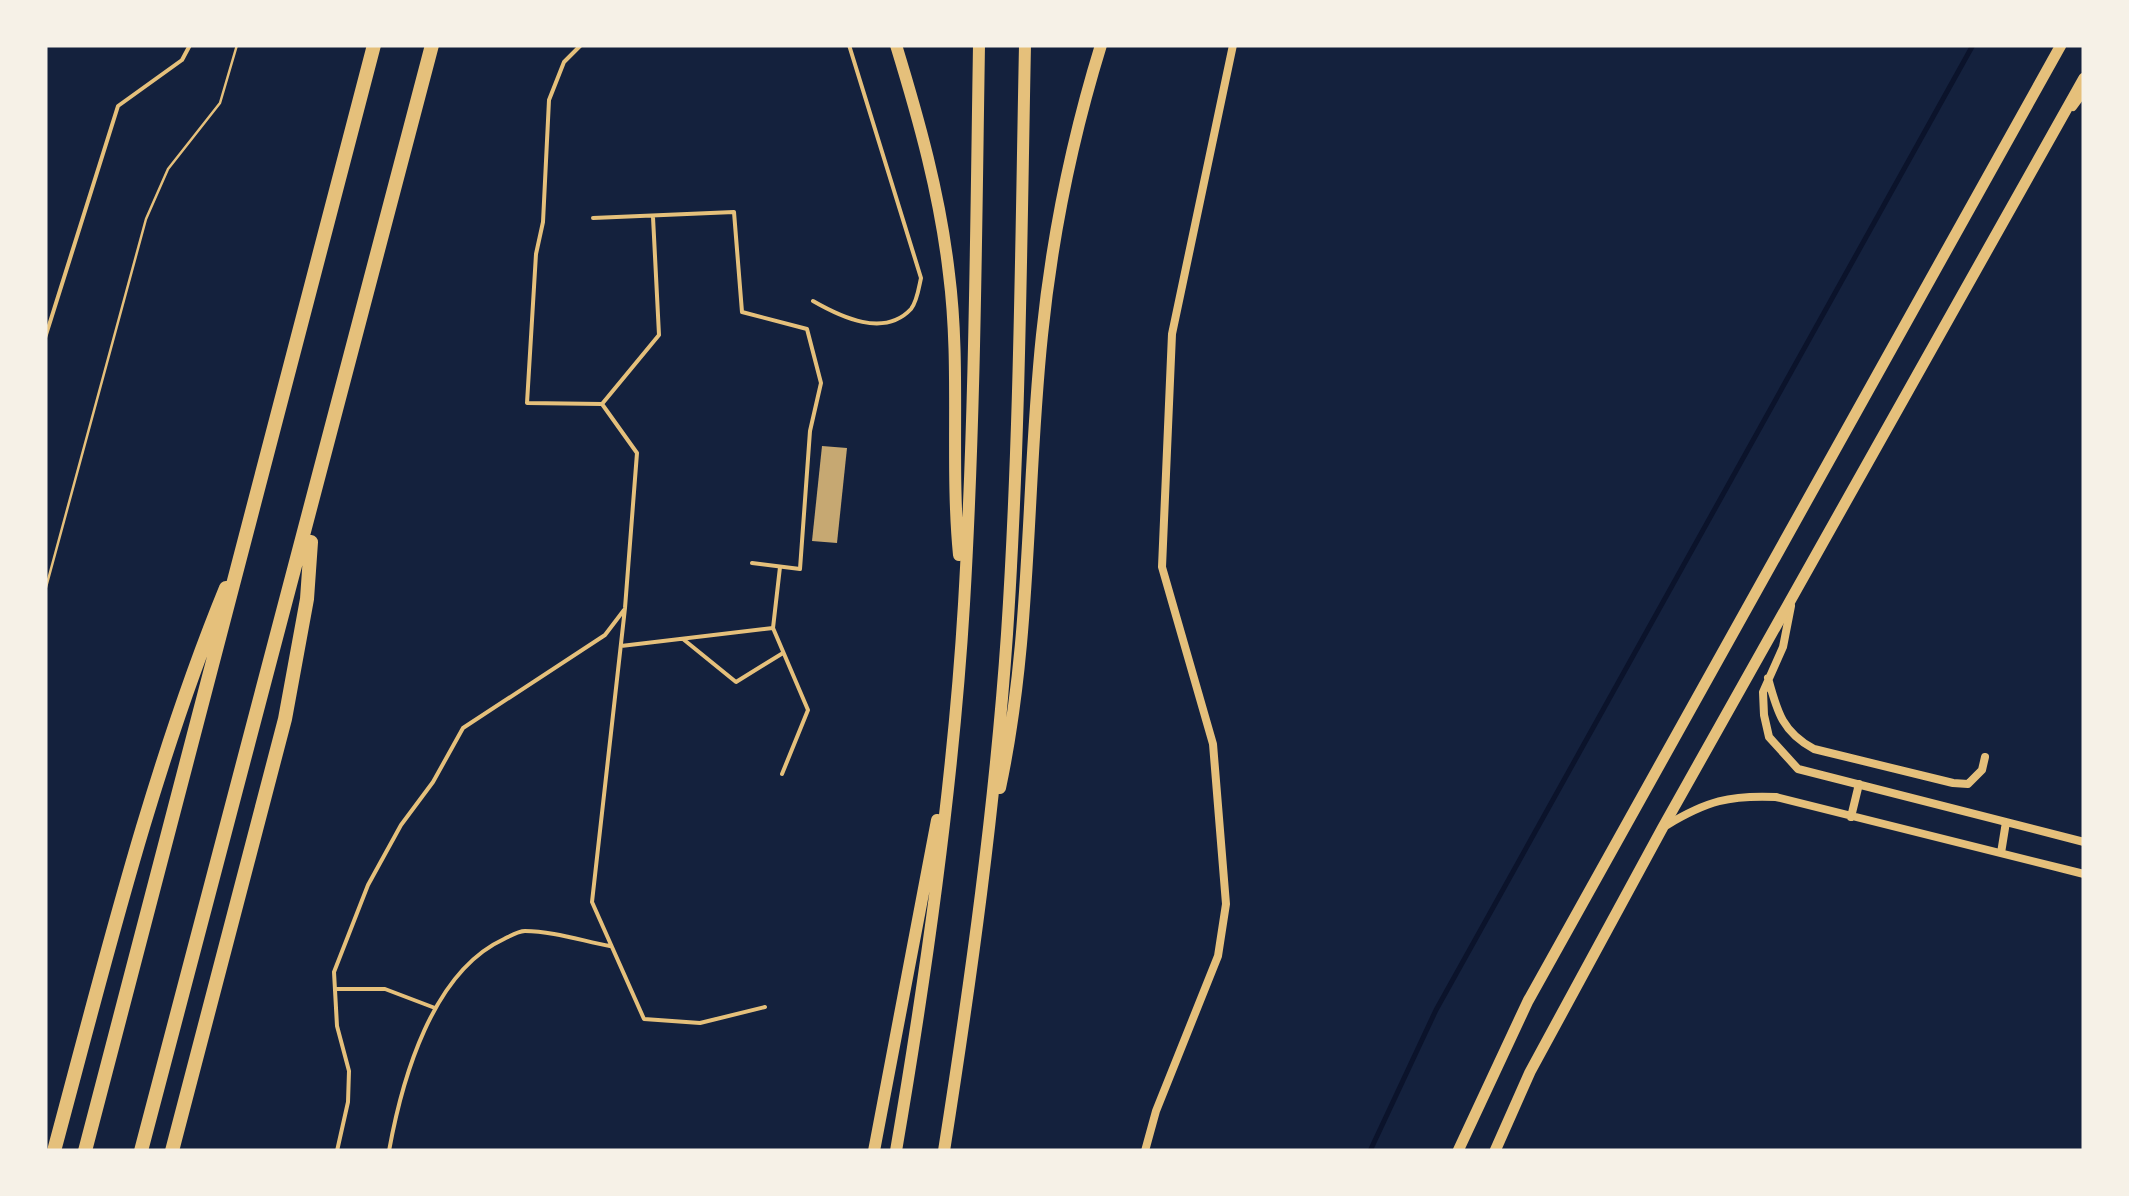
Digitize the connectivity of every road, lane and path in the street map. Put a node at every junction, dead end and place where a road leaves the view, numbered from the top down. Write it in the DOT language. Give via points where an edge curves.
graph roads {
  1 [pos="190,45"];
  2 [pos="237,45"];
  3 [pos="374,45"];
  4 [pos="432,45"];
  5 [pos="581,45"];
  6 [pos="849,45"];
  7 [pos="896,45"];
  8 [pos="979,45"];
  9 [pos="1026,45"];
  10 [pos="1100,45"];
  11 [pos="1233,45"];
  12 [pos="2061,45"];
  13 [pos="2084,78"];
  14 [pos="2084,92"];
  15 [pos="2055,130"];
  16 [pos="653,217"];
  17 [pos="592,218"];
  18 [pos="813,301"];
  19 [pos="45,338"];
  20 [pos="602,404"];
  21 [pos="313,506"];
  22 [pos="247,536"];
  23 [pos="752,563"];
  24 [pos="780,566"];
  25 [pos="45,592"];
  26 [pos="1792,599"];
  27 [pos="964,605"];
  28 [pos="625,608"];
  29 [pos="773,628"];
  30 [pos="683,639"];
  31 [pos="621,646"];
  32 [pos="783,653"];
  33 [pos="1768,678"];
  34 [pos="953,739"];
  35 [pos="1985,757"];
  36 [pos="782,774"];
  37 [pos="1859,784"];
  38 [pos="1852,817"];
  39 [pos="2006,822"];
  40 [pos="1663,827"];
  41 [pos="2084,842"];
  42 [pos="987,849"];
  43 [pos="2001,853"];
  44 [pos="2084,874"];
  45 [pos="610,946"];
  46 [pos="335,989"];
  47 [pos="765,1007"];
  48 [pos="435,1008"];
  49 [pos="875,1144"];
  50 [pos="54,1151"];
  51 [pos="85,1151"];
  52 [pos="142,1151"];
  53 [pos="172,1151"];
  54 [pos="337,1151"];
  55 [pos="390,1151"];
  56 [pos="864,1151"];
  57 [pos="896,1151"];
  58 [pos="944,1151"];
  59 [pos="1145,1151"];
  60 [pos="1458,1151"];
  61 [pos="1496,1151"];
  1 -- 19 [label="lane" via="182,60 118,106"];
  2 -- 25 [label="path" via="220,103 168,169 146,219"];
  3 -- 22 [label="highway"];
  4 -- 21 [label="highway"];
  5 -- 20 [label="lane" via="564,62 549,100 527,403"];
  6 -- 18 [label="lane" via="921,278 912,307 894,320 872,324"];
  7 -- 27 [label="highway" via="937,192 950,276 953,492"];
  8 -- 27 [label="highway"];
  9 -- 42 [label="highway" via="1012,548"];
  10 -- 42 [label="highway" via="1048,287 1024,624"];
  11 -- 59 [label="street" via="1172,334 1162,567 1213,744 1226,904 1218,956"];
  12 -- 60 [label="main road" via="1546,968"];
  13 -- 15 [label="main road"];
  14 -- 15 [label="street"];
  15 -- 26 [label="main road"];
  16 -- 17 [label="lane"];
  16 -- 20 [label="lane" via="659,335"];
  16 -- 24 [label="lane" via="734,212 742,312 807,329 821,383 810,431 800,569"];
  20 -- 28 [label="lane" via="637,453"];
  21 -- 52 [label="highway"];
  21 -- 53 [label="highway" via="307,599 285,719"];
  22 -- 50 [label="highway" via="208,631 146,821"];
  22 -- 51 [label="highway"];
  23 -- 24 [label="lane"];
  24 -- 29 [label="lane"];
  26 -- 33 [label="street" via="1783,647"];
  26 -- 40 [label="main road"];
  27 -- 34 [label="highway"];
  28 -- 31 [label="lane"];
  28 -- 46 [label="lane" via="605,635 463,728 368,885 334,972"];
  29 -- 30 [label="lane"];
  29 -- 32 [label="lane"];
  30 -- 31 [label="lane"];
  30 -- 32 [label="lane" via="736,682"];
  31 -- 45 [label="lane" via="592,902"];
  32 -- 36 [label="lane" via="808,710"];
  33 -- 35 [label="street" via="1783,726 1814,748 1968,784"];
  33 -- 37 [label="street" via="1764,715 1783,756 1798,769"];
  34 -- 49 [label="highway"];
  34 -- 57 [label="highway"];
  37 -- 38 [label="street"];
  37 -- 39 [label="street"];
  38 -- 40 [label="street" via="1745,796 1713,800"];
  38 -- 43 [label="street"];
  39 -- 41 [label="street"];
  39 -- 43 [label="street"];
  40 -- 61 [label="main road" via="1530,1072"];
  42 -- 58 [label="highway"];
  43 -- 44 [label="street"];
  45 -- 47 [label="lane" via="644,1019 700,1023"];
  45 -- 48 [label="lane" via="522,930 481,950"];
  46 -- 48 [label="lane" via="385,989"];
  46 -- 54 [label="lane" via="349,1070"];
  48 -- 55 [label="lane" via="397,1108"];
  49 -- 56 [label="lane"];
}
